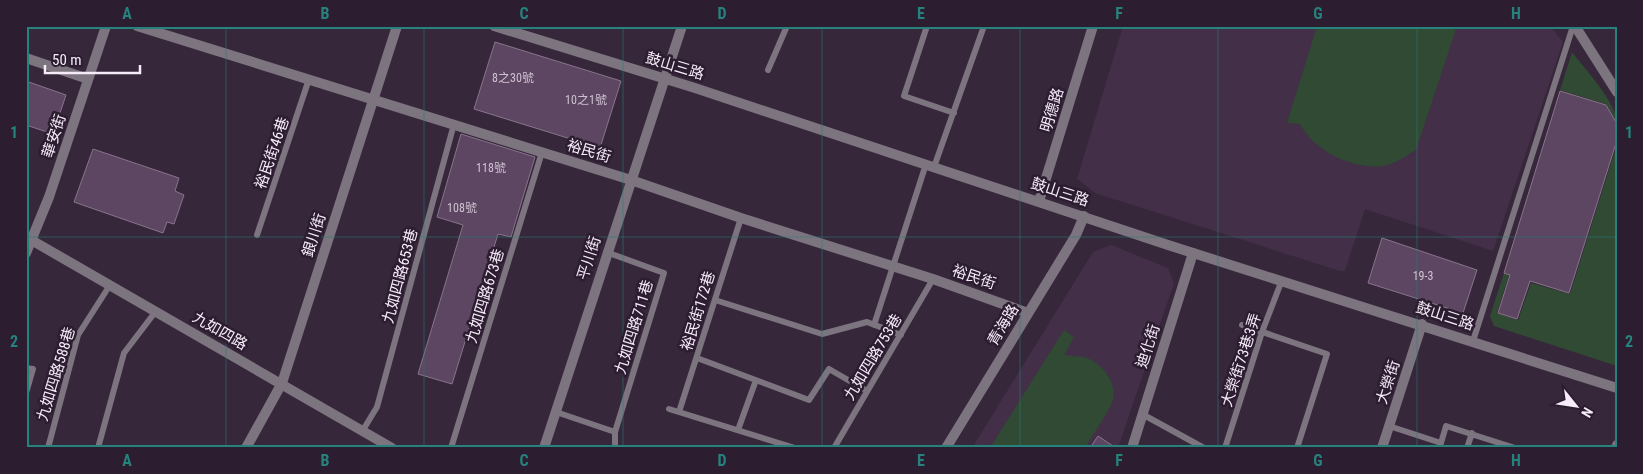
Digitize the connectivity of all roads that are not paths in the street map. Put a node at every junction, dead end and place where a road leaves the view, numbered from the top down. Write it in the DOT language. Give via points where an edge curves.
graph roads {
  1 [pos="106,26"];
  2 [pos="137,26"];
  3 [pos="397,26"];
  4 [pos="494,26"];
  5 [pos="682,26"];
  6 [pos="787,26"];
  7 [pos="928,26"];
  8 [pos="984,26"];
  9 [pos="1093,26"];
  10 [pos="1574,26"];
  11 [pos="26,58"];
  12 [pos="768,70"];
  13 [pos="88,78"];
  14 [pos="309,79"];
  15 [pos="664,79"];
  16 [pos="1617,92"];
  17 [pos="374,99"];
  18 [pos="954,113"];
  19 [pos="454,124"];
  20 [pos="542,152"];
  21 [pos="930,166"];
  22 [pos="631,180"];
  23 [pos="1039,201"];
  24 [pos="1084,216"];
  25 [pos="741,218"];
  26 [pos="257,235"];
  27 [pos="33,241"];
  28 [pos="606,252"];
  29 [pos="26,253"];
  30 [pos="1194,253"];
  31 [pos="894,266"];
  32 [pos="933,279"];
  33 [pos="1282,280"];
  34 [pos="110,285"];
  35 [pos="715,300"];
  36 [pos="156,311"];
  37 [pos="1028,313"];
  38 [pos="1422,324"];
  39 [pos="874,325"];
  40 [pos="1242,325"];
  41 [pos="1262,332"];
  42 [pos="901,334"];
  43 [pos="1473,341"];
  44 [pos="697,358"];
  45 [pos="26,368"];
  46 [pos="756,380"];
  47 [pos="282,383"];
  48 [pos="1617,388"];
  49 [pos="867,391"];
  50 [pos="26,393"];
  51 [pos="669,409"];
  52 [pos="556,412"];
  53 [pos="679,412"];
  54 [pos="1142,414"];
  55 [pos="1389,426"];
  56 [pos="363,430"];
  57 [pos="738,430"];
  58 [pos="615,432"];
  59 [pos="1472,433"];
  60 [pos="1507,447"];
  61 [pos="48,448"];
  62 [pos="98,448"];
  63 [pos="246,448"];
  64 [pos="392,448"];
  65 [pos="451,448"];
  66 [pos="544,448"];
  67 [pos="615,448"];
  68 [pos="795,448"];
  69 [pos="834,448"];
  70 [pos="946,448"];
  71 [pos="1132,448"];
  72 [pos="1204,448"];
  73 [pos="1226,448"];
  74 [pos="1297,448"];
  75 [pos="1382,448"];
  76 [pos="1467,448"];
  77 [pos="1515,448"];
  1 -- 13 [label="street, 華安街"];
  2 -- 14 [label="street, 裕民街"];
  3 -- 17 [label="street, 銀川街"];
  4 -- 15 [label="street, 鼓山三路"];
  5 -- 15 [label="street, 平川街"];
  6 -- 12 [label="lane"];
  7 -- 18 [label="lane" via="904,96"];
  8 -- 18 [label="lane"];
  9 -- 23 [label="street, 明德路"];
  10 -- 16 [label="street"];
  10 -- 43 [label="lane"];
  11 -- 13 [label="street"];
  13 -- 27 [label="street, 華安街"];
  14 -- 17 [label="street, 裕民街"];
  14 -- 26 [label="lane, 裕民街46巷"];
  15 -- 21 [label="street, 鼓山三路"];
  15 -- 22 [label="street, 平川街"];
  17 -- 19 [label="street, 裕民街"];
  17 -- 47 [label="street, 銀川街"];
  18 -- 21 [label="lane"];
  19 -- 20 [label="street, 裕民街"];
  19 -- 56 [label="lane, 九如四路653巷" via="377,407"];
  20 -- 22 [label="street, 裕民街"];
  20 -- 65 [label="lane, 九如四路673巷"];
  21 -- 23 [label="street, 鼓山三路"];
  21 -- 31 [label="lane"];
  22 -- 25 [label="street, 裕民街"];
  22 -- 28 [label="street, 平川街"];
  23 -- 24 [label="street, 鼓山三路"];
  24 -- 30 [label="street, 鼓山三路"];
  24 -- 37 [label="street, 青海路" via="1076,235"];
  25 -- 31 [label="street, 裕民街"];
  25 -- 35 [label="lane, 裕民街172巷"];
  27 -- 29 [label="street, 華安街"];
  27 -- 34 [label="street, 九如四路"];
  28 -- 52 [label="street, 平川街"];
  28 -- 58 [label="lane, 九如四路711巷" via="664,273"];
  30 -- 33 [label="street, 鼓山三路"];
  30 -- 54 [label="street, 迪化街"];
  31 -- 32 [label="street, 裕民街"];
  31 -- 39 [label="lane"];
  32 -- 37 [label="street, 裕民街"];
  32 -- 42 [label="lane, 九如四路753巷"];
  33 -- 38 [label="street, 鼓山三路"];
  33 -- 41 [label="lane, 大榮街73巷3弄"];
  34 -- 36 [label="street, 九如四路"];
  34 -- 61 [label="lane, 九如四路588巷" via="78,335"];
  35 -- 39 [label="lane" via="822,334 867,322"];
  35 -- 44 [label="lane, 裕民街172巷"];
  36 -- 47 [label="street, 九如四路"];
  36 -- 62 [label="lane" via="124,353"];
  37 -- 70 [label="street, 青海路"];
  38 -- 43 [label="street, 鼓山三路"];
  38 -- 55 [label="street, 大榮街"];
  39 -- 42 [label="lane"];
  40 -- 41 [label="lane"];
  41 -- 73 [label="lane, 大榮街73巷3弄"];
  41 -- 74 [label="lane" via="1327,354"];
  42 -- 49 [label="lane, 九如四路753巷"];
  43 -- 48 [label="street, 鼓山三路"];
  44 -- 46 [label="lane"];
  44 -- 53 [label="lane, 裕民街172巷"];
  45 -- 50 [label="lane" via="33,369"];
  46 -- 49 [label="lane" via="809,400 829,369"];
  46 -- 57 [label="lane"];
  47 -- 56 [label="street, 九如四路"];
  47 -- 63 [label="street, 銀川街"];
  49 -- 69 [label="lane, 九如四路753巷"];
  51 -- 53 [label="lane"];
  52 -- 58 [label="lane"];
  52 -- 66 [label="street, 平川街"];
  53 -- 57 [label="lane"];
  54 -- 71 [label="street, 迪化街"];
  54 -- 72 [label="lane"];
  55 -- 59 [label="lane" via="1441,443 1446,426"];
  55 -- 75 [label="street, 大榮街"];
  56 -- 64 [label="street, 九如四路"];
  57 -- 68 [label="lane"];
  58 -- 67 [label="lane, 九如四路711巷"];
  59 -- 60 [label="lane"];
  59 -- 76 [label="lane"];
  60 -- 77 [label="lane"];
}
